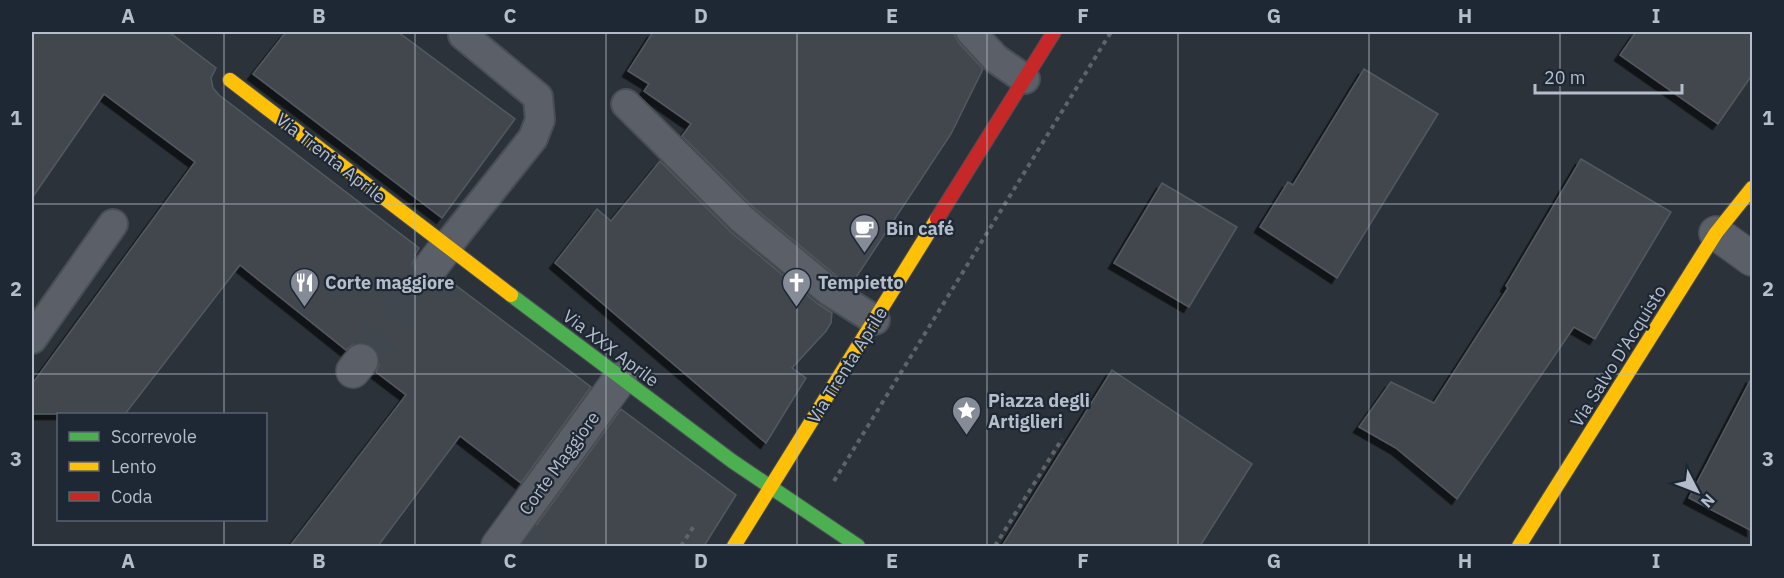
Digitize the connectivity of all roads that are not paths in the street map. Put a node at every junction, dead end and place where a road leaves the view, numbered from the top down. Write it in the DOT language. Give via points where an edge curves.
graph roads {
  1 [pos="464,32"];
  2 [pos="971,32"];
  3 [pos="1054,32"];
  4 [pos="1025,79"];
  5 [pos="230,80"];
  6 [pos="626,104"];
  7 [pos="1752,188"];
  8 [pos="113,224"];
  9 [pos="1716,233"];
  10 [pos="437,250"];
  11 [pos="1752,259"];
  12 [pos="875,320"];
  13 [pos="32,339"];
  14 [pos="620,378"];
  15 [pos="770,487"];
  16 [pos="498,546"];
  17 [pos="734,546"];
  18 [pos="858,546"];
  19 [pos="1519,546"];
  1 -- 10 [label="lane" via="538,97 540,120 533,138"];
  2 -- 4 [label="lane" via="996,58"];
  3 -- 4 [label="street, Via Trenta Aprile"];
  4 -- 12 [label="street, Via Trenta Aprile"];
  5 -- 10 [label="street, Via Trenta Aprile"];
  6 -- 12 [label="lane" via="742,219 829,291"];
  7 -- 9 [label="street, Via Salvo D'Acquisto"];
  8 -- 13 [label="lane"];
  9 -- 11 [label="street"];
  9 -- 19 [label="street, Via Salvo D'Acquisto"];
  10 -- 14 [label="street, Via XXX Aprile"];
  12 -- 15 [label="street, Via Trenta Aprile"];
  14 -- 15 [label="street, Via XXX Aprile"];
  14 -- 16 [label="street, Corte Maggiore"];
  15 -- 17 [label="street, Via Trenta Aprile"];
  15 -- 18 [label="street"];
}
